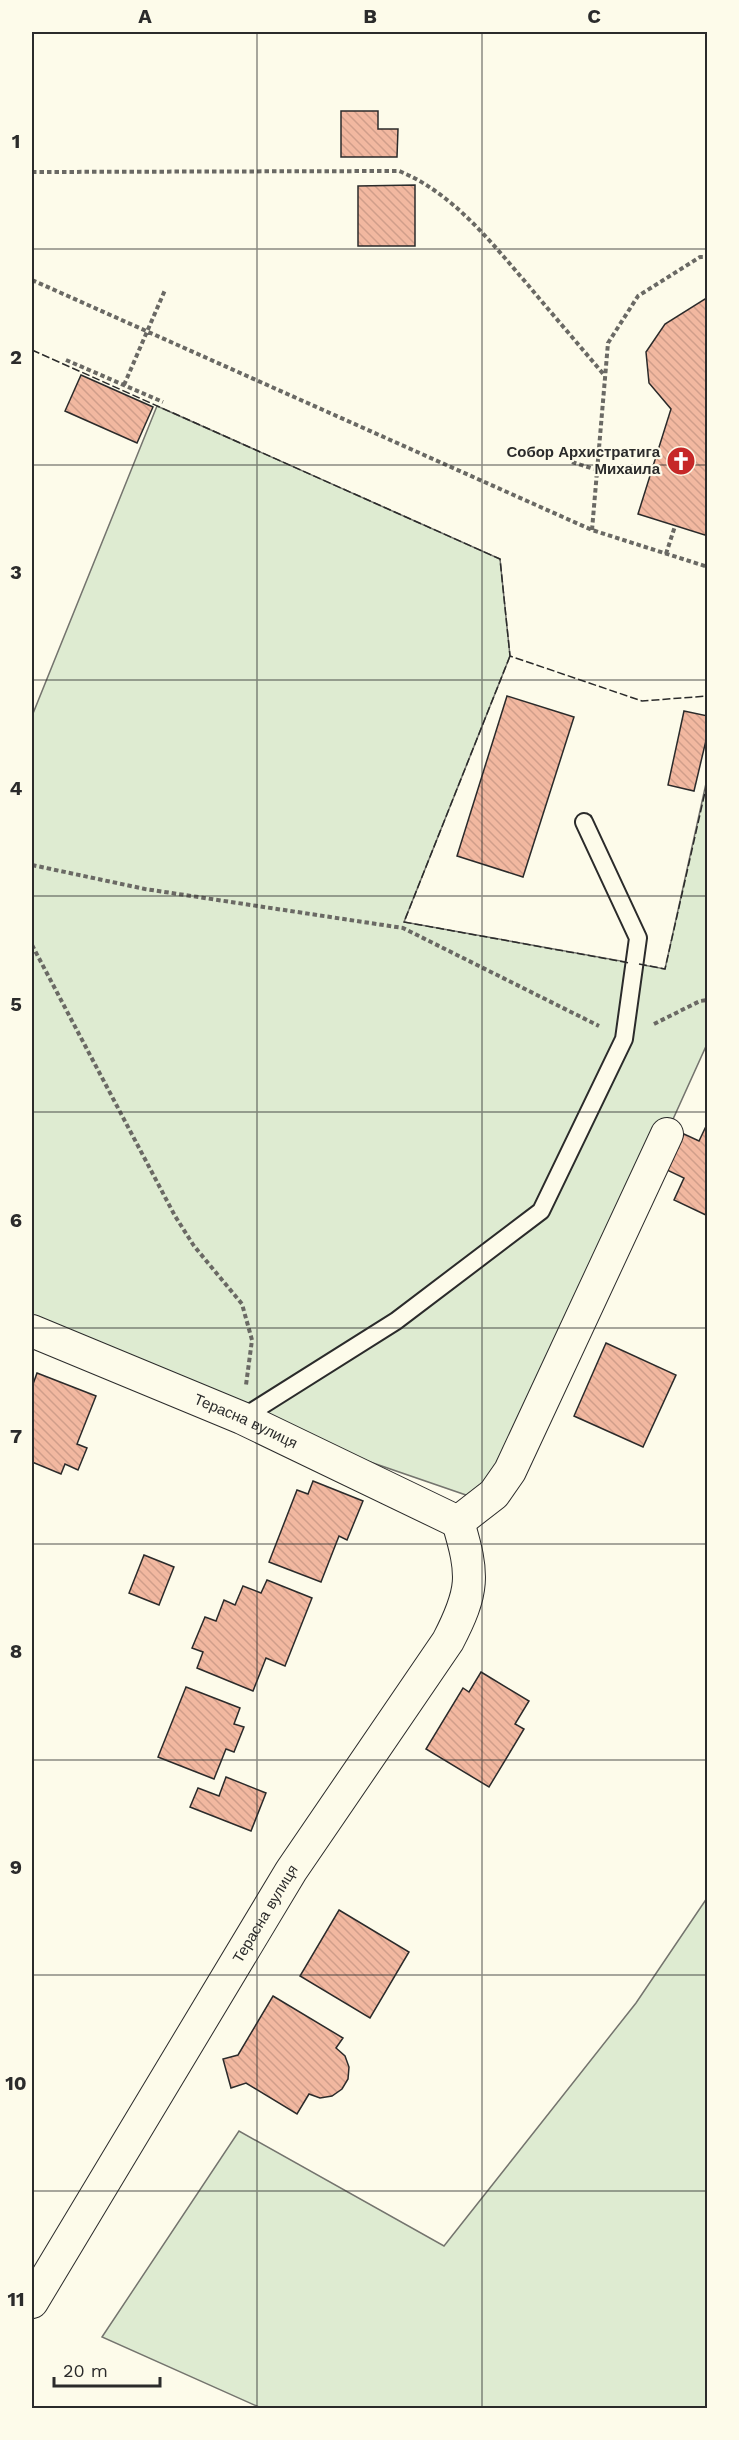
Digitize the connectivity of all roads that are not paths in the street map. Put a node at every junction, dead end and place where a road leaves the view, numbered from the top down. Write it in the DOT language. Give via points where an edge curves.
graph roads {
  1 [pos="584,822"];
  2 [pos="667,1134"];
  3 [pos="32,1331"];
  4 [pos="242,1418"];
  5 [pos="458,1522"];
  6 [pos="32,2302"];
  1 -- 4 [label="lane" via="638,938 624,1039 541,1211 396,1321"];
  2 -- 5 [label="street" via="510,1471 494,1494"];
  3 -- 4 [label="street, Терасна вулиця"];
  4 -- 5 [label="street, Терасна вулиця"];
  5 -- 6 [label="street, Терасна вулиця" via="471,1582 464,1611 448,1641 291,1871"];
}
